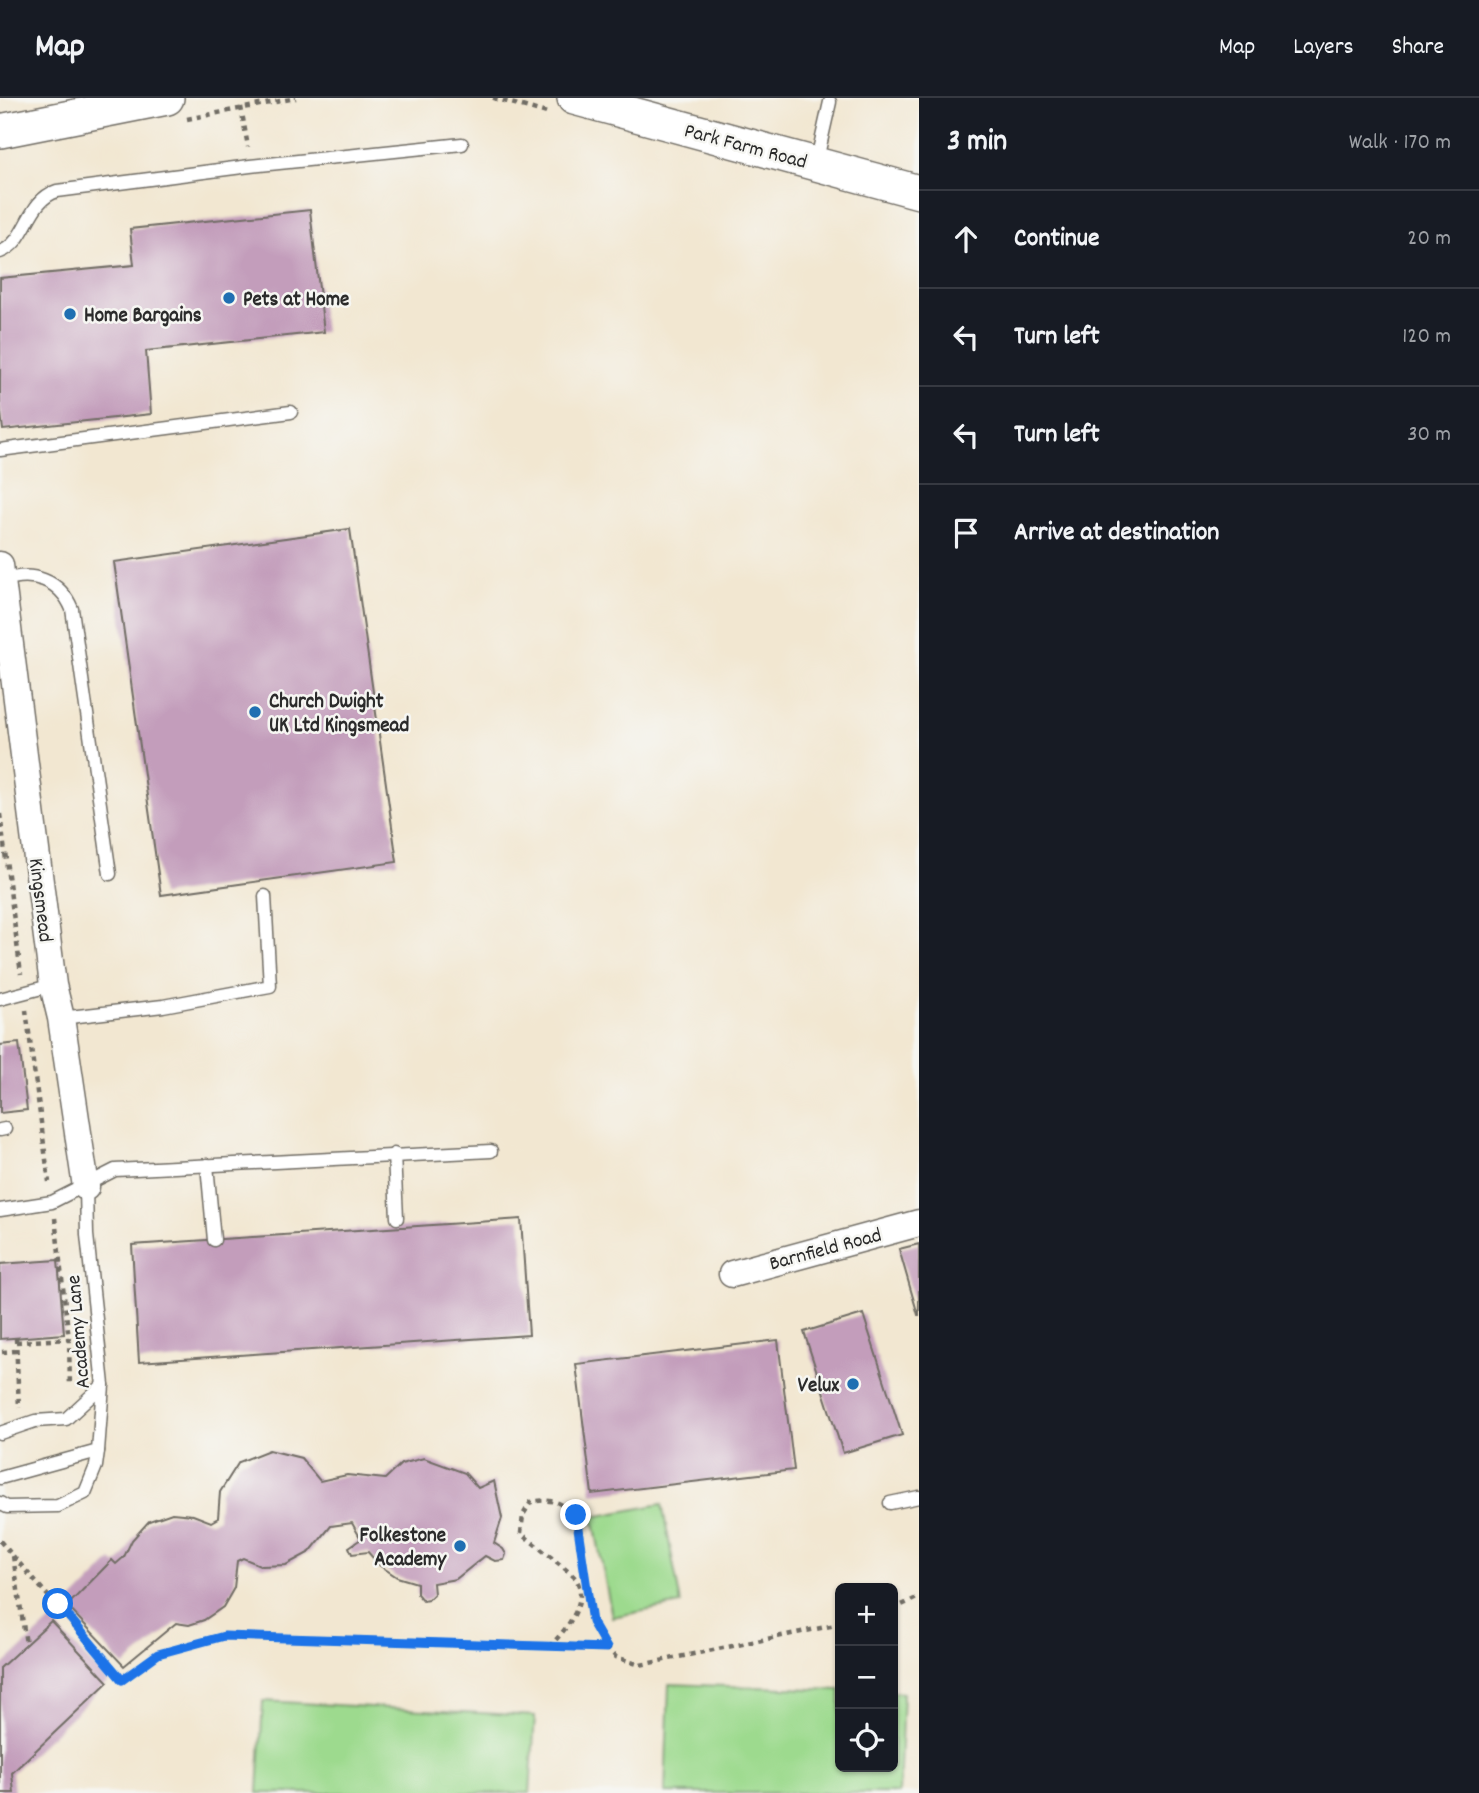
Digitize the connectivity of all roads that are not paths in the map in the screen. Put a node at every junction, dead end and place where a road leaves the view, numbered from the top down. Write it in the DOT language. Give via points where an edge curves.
graph roads {
  1 [pos="167,98"];
  2 [pos="574,98"];
  3 [pos="830,102"];
  4 [pos="80,106"];
  5 [pos="0,131"];
  6 [pos="462,144"];
  7 [pos="816,164"];
  8 [pos="919,192"];
  9 [pos="0,252"];
  10 [pos="291,412"];
  11 [pos="0,450"];
  12 [pos="1,573"];
  13 [pos="110,874"];
  14 [pos="265,896"];
  15 [pos="53,985"];
  16 [pos="0,999"];
  17 [pos="61,1018"];
  18 [pos="491,1151"];
  19 [pos="394,1154"];
  20 [pos="206,1166"];
  21 [pos="86,1187"];
  22 [pos="0,1210"];
  23 [pos="397,1218"];
  24 [pos="919,1223"];
  25 [pos="87,1235"];
  26 [pos="214,1240"];
  27 [pos="732,1274"];
  28 [pos="103,1385"];
  29 [pos="0,1433"];
  30 [pos="98,1451"];
  31 [pos="0,1478"];
  32 [pos="919,1497"];
  33 [pos="0,1503"];
  34 [pos="890,1503"];
  1 -- 4 [label="street"];
  2 -- 7 [label="street, Park Farm Road"];
  3 -- 7 [label="lane"];
  4 -- 5 [label="street"];
  6 -- 9 [label="lane" via="57,191 44,195 15,240"];
  7 -- 8 [label="street, Park Farm Road"];
  10 -- 11 [label="lane"];
  12 -- 13 [label="lane" via="55,584 72,609"];
  12 -- 15 [label="street, Kingsmead"];
  14 -- 17 [label="lane" via="270,986 163,1006"];
  15 -- 16 [label="lane"];
  15 -- 17 [label="street, Kingsmead"];
  17 -- 21 [label="street, Kingsmead"];
  18 -- 19 [label="lane"];
  19 -- 20 [label="lane"];
  19 -- 23 [label="lane"];
  20 -- 21 [label="lane" via="115,1170"];
  20 -- 26 [label="lane"];
  21 -- 22 [label="lane" via="52,1202"];
  21 -- 25 [label="lane, Kingsmead"];
  24 -- 27 [label="street, Barnfield Road"];
  25 -- 28 [label="lane, Academy Lane"];
  28 -- 29 [label="lane" via="66,1419 35,1421"];
  28 -- 30 [label="lane, Academy Lane"];
  30 -- 31 [label="lane"];
  30 -- 33 [label="lane, Academy Lane" via="85,1493 58,1506 7,1507"];
  32 -- 34 [label="lane"];
}
